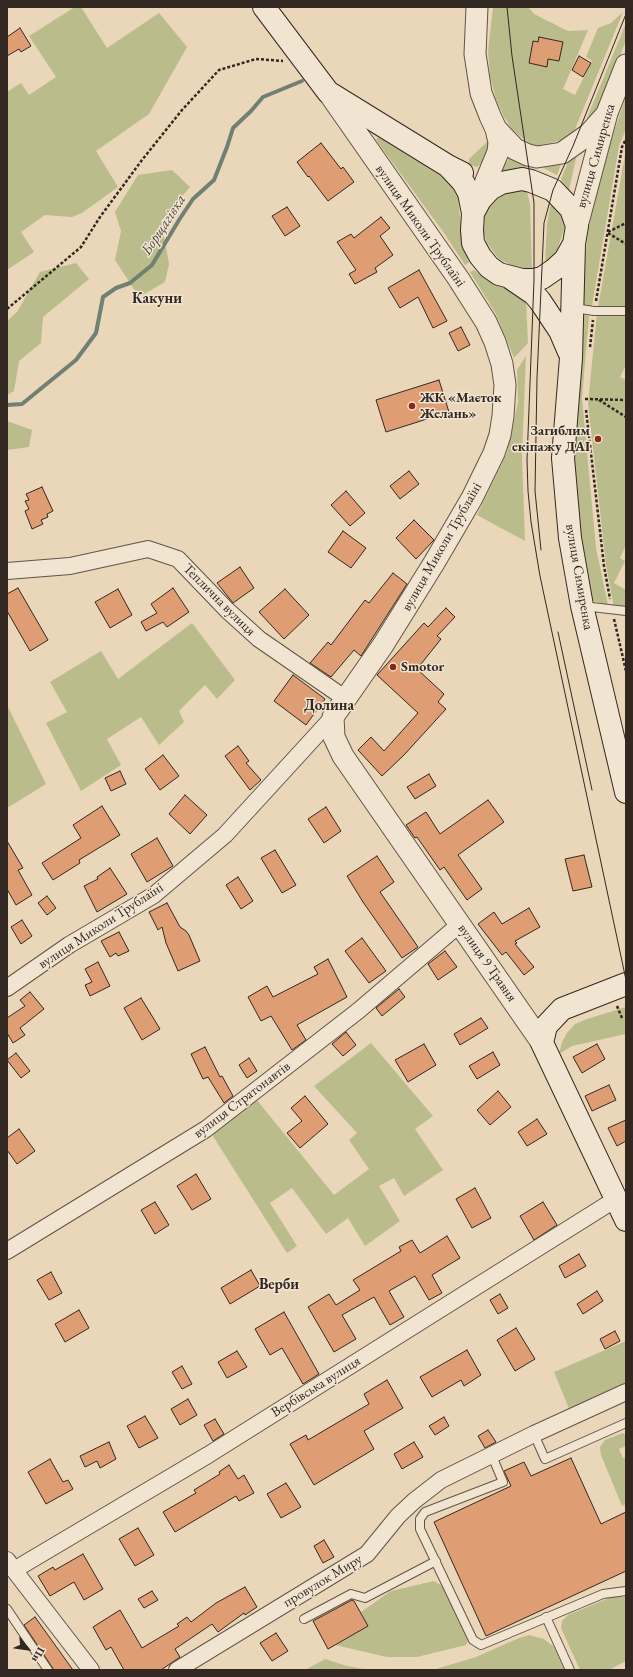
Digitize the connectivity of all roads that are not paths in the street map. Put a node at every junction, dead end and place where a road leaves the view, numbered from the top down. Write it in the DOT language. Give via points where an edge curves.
graph roads {
  1 [pos="264,7"];
  2 [pos="477,7"];
  3 [pos="626,65"];
  4 [pos="328,92"];
  5 [pos="607,113"];
  6 [pos="496,129"];
  7 [pos="448,166"];
  8 [pos="485,194"];
  9 [pos="576,235"];
  10 [pos="512,279"];
  11 [pos="571,308"];
  12 [pos="626,311"];
  13 [pos="580,356"];
  14 [pos="7,571"];
  15 [pos="582,606"];
  16 [pos="626,611"];
  17 [pos="346,699"];
  18 [pos="333,718"];
  19 [pos="626,792"];
  20 [pos="460,924"];
  21 [pos="626,984"];
  22 [pos="7,988"];
  23 [pos="542,1043"];
  24 [pos="616,1199"];
  25 [pos="626,1220"];
  26 [pos="7,1251"];
  27 [pos="626,1392"];
  28 [pos="626,1423"];
  29 [pos="534,1434"];
  30 [pos="492,1456"];
  31 [pos="436,1561"];
  32 [pos="10,1565"];
  33 [pos="626,1591"];
  34 [pos="7,1609"];
  35 [pos="546,1617"];
  36 [pos="304,1619"];
  37 [pos="48,1670"];
  38 [pos="91,1670"];
  39 [pos="177,1670"];
  40 [pos="570,1670"];
  1 -- 4 [label="main road, вулиця Миколи Трублаїні"];
  2 -- 6 [label="street" via="475,54 481,93"];
  3 -- 5 [label="street, вулиця Симиренка"];
  4 -- 7 [label="main road"];
  4 -- 17 [label="street, вулиця Миколи Трублаїні" via="486,322 496,342 505,385 500,435 475,492 430,570"];
  5 -- 6 [label="street" via="588,134 562,153 536,157 515,149"];
  5 -- 9 [label="street, вулиця Симиренка"];
  6 -- 8 [label="street" via="498,152"];
  7 -- 8 [label="main road" via="471,177"];
  7 -- 8 [label="main road" via="463,182 469,193"];
  8 -- 9 [label="main road" via="522,178 544,185 553,190 571,209"];
  8 -- 10 [label="main road" via="472,230 473,243 488,267"];
  9 -- 10 [label="main road" via="565,260 542,278 528,281"];
  9 -- 11 [label="main road, вулиця Симиренка"];
  10 -- 13 [label="main road, вулиця Симиренка" via="534,294"];
  11 -- 12 [label="lane"];
  11 -- 13 [label="main road, вулиця Симиренка"];
  13 -- 15 [label="main road, вулиця Симиренка" via="563,458 570,538"];
  14 -- 17 [label="street, Теплична вулиця" via="70,566 148,549 178,559 259,639"];
  15 -- 16 [label="lane"];
  15 -- 19 [label="main road, вулиця Симиренка"];
  17 -- 18 [label="street, вулиця Миколи Трублаїні"];
  18 -- 20 [label="street, вулиця 9 Травня" via="334,736 343,756"];
  18 -- 22 [label="street, вулиця Миколи Трублаїні" via="225,835 154,895 69,945"];
  20 -- 23 [label="street, вулиця 9 Травня"];
  20 -- 26 [label="street, вулиця Стратонавтів" via="358,1011 206,1129"];
  21 -- 23 [label="main road" via="562,1009 546,1026"];
  23 -- 24 [label="main road, вулиця 9 Травня"];
  24 -- 25 [label="main road, вулиця 9 Травня"];
  24 -- 32 [label="street, Вербівська вулиця" via="208,1455"];
  27 -- 29 [label="street, провулок Миру"];
  28 -- 29 [label="lane" via="545,1459"];
  29 -- 30 [label="street, провулок Миру"];
  30 -- 31 [label="lane" via="503,1482 426,1512 420,1519 420,1528"];
  30 -- 39 [label="street, провулок Миру" via="442,1480 414,1501 398,1516 367,1554"];
  31 -- 35 [label="lane" via="473,1640 481,1645"];
  31 -- 36 [label="lane" via="365,1598 351,1594"];
  32 -- 38 [label="street"];
  33 -- 35 [label="lane" via="603,1594"];
  34 -- 37 [label="lane"];
  35 -- 40 [label="lane"];
}
